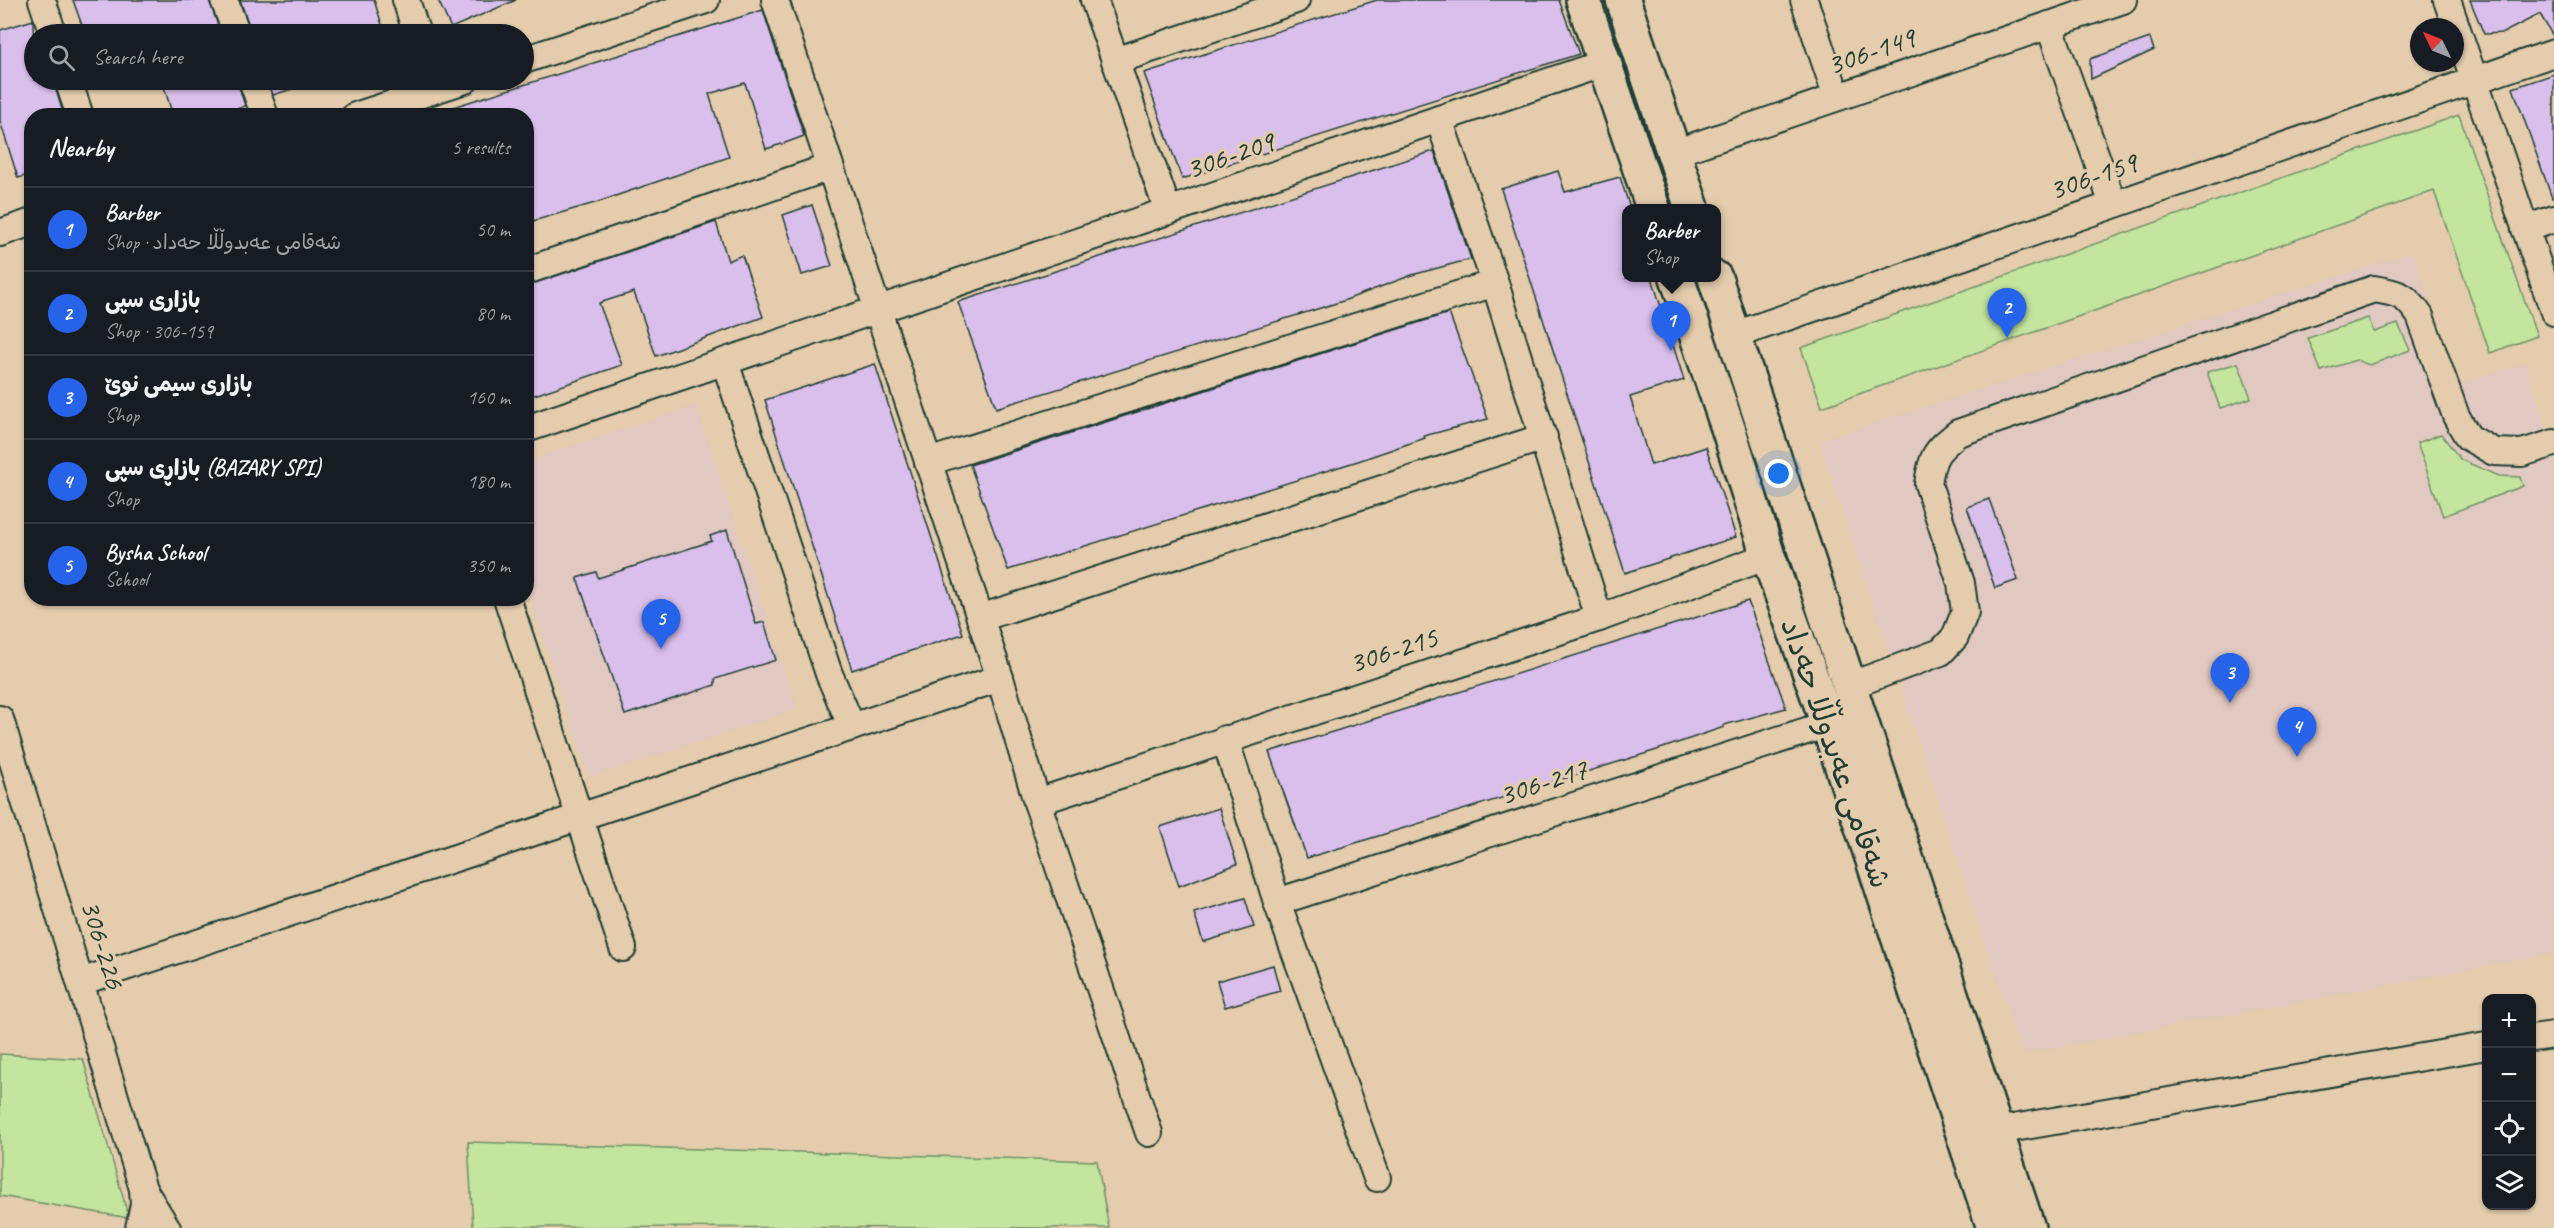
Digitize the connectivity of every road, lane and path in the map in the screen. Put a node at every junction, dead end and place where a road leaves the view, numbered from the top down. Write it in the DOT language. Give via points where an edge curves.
graph roads {
  1 [pos="42,0"];
  2 [pos="225,0"];
  3 [pos="406,0"];
  4 [pos="706,0"];
  5 [pos="775,0"];
  6 [pos="1094,0"];
  7 [pos="1296,0"];
  8 [pos="1583,0"];
  9 [pos="1623,0"];
  10 [pos="1804,0"];
  11 [pos="2123,0"];
  12 [pos="2446,0"];
  13 [pos="50,24"];
  14 [pos="233,24"];
  15 [pos="414,24"];
  16 [pos="2049,25"];
  17 [pos="2554,53"];
  18 [pos="534,57"];
  19 [pos="1115,61"];
  20 [pos="1604,63"];
  21 [pos="2474,81"];
  22 [pos="71,90"];
  23 [pos="256,90"];
  24 [pos="419,90"];
  25 [pos="1837,97"];
  26 [pos="77,108"];
  27 [pos="262,108"];
  28 [pos="375,108"];
  29 [pos="1439,119"];
  30 [pos="1674,153"];
  31 [pos="830,167"];
  32 [pos="1652,204"];
  33 [pos="1691,204"];
  34 [pos="2113,204"];
  35 [pos="1168,212"];
  36 [pos="2554,219"];
  37 [pos="24,224"];
  38 [pos="2525,229"];
  39 [pos="0,232"];
  40 [pos="534,268"];
  41 [pos="1495,282"];
  42 [pos="1678,282"];
  43 [pos="1716,282"];
  44 [pos="878,309"];
  45 [pos="2554,312"];
  46 [pos="1734,335"];
  47 [pos="725,362"];
  48 [pos="1763,424"];
  49 [pos="534,426"];
  50 [pos="1730,434"];
  51 [pos="1544,437"];
  52 [pos="2554,443"];
  53 [pos="928,462"];
  54 [pos="1768,556"];
  55 [pos="510,606"];
  56 [pos="980,618"];
  57 [pos="1599,618"];
  58 [pos="1000,678"];
  59 [pos="1849,686"];
  60 [pos="0,719"];
  61 [pos="1828,724"];
  62 [pos="852,727"];
  63 [pos="1225,739"];
  64 [pos="1037,802"];
  65 [pos="579,817"];
  66 [pos="1277,902"];
  67 [pos="623,948"];
  68 [pos="80,982"];
  69 [pos="2554,1035"];
  70 [pos="2536,1037"];
  71 [pos="2482,1047"];
  72 [pos="1996,1131"];
  73 [pos="1149,1133"];
  74 [pos="1377,1178"];
  75 [pos="143,1189"];
  76 [pos="139,1228"];
  77 [pos="167,1228"];
  78 [pos="1994,1228"];
  79 [pos="2028,1228"];
  1 -- 13 [label="street"];
  2 -- 14 [label="street"];
  3 -- 15 [label="street"];
  4 -- 18 [label="street"];
  5 -- 31 [label="street"];
  6 -- 19 [label="street"];
  7 -- 19 [label="street"];
  8 -- 20 [label="street"];
  9 -- 30 [label="street"];
  10 -- 25 [label="street"];
  11 -- 16 [label="street, 306-149"];
  12 -- 21 [label="street"];
  16 -- 25 [label="street, 306-149"];
  16 -- 34 [label="street"];
  17 -- 21 [label="street, 306-159"];
  19 -- 35 [label="street"];
  20 -- 29 [label="street, 306-209"];
  20 -- 32 [label="street"];
  21 -- 34 [label="street, 306-159"];
  21 -- 38 [label="street"];
  22 -- 26 [label="street"];
  23 -- 27 [label="street"];
  24 -- 28 [label="street"];
  25 -- 30 [label="street, 306-149"];
  29 -- 35 [label="street, 306-209"];
  29 -- 41 [label="street"];
  30 -- 33 [label="street"];
  31 -- 40 [label="street"];
  31 -- 44 [label="street"];
  34 -- 46 [label="street, 306-159"];
  35 -- 44 [label="street, 306-209"];
  36 -- 38 [label="street"];
  37 -- 39 [label="street"];
  38 -- 45 [label="street"];
  41 -- 51 [label="street"];
  41 -- 53 [label="street"];
  42 -- 50 [label="street, شەقامی عەبدوڵڵا حەداد"];
  43 -- 46 [label="street, شەقامی عەبدوڵڵا حەداد"];
  44 -- 47 [label="street, 306-209"];
  44 -- 53 [label="street"];
  46 -- 48 [label="street, شەقامی عەبدوڵڵا حەداد"];
  47 -- 49 [label="street, 306-209"];
  47 -- 62 [label="street" via="829,674"];
  48 -- 50 [label="street"];
  48 -- 59 [label="street, شەقامی عەبدوڵڵا حەداد"];
  50 -- 54 [label="street, شەقامی عەبدوڵڵا حەداد"];
  51 -- 56 [label="street"];
  51 -- 57 [label="street"];
  52 -- 59 [label="street" via="2522,453 2494,452 2468,437 2412,303 2398,293 2374,289 1958,433 1937,450 1928,484 1962,583 1965,612 1955,637 1941,652"];
  53 -- 56 [label="street"];
  54 -- 57 [label="street, 306-215"];
  54 -- 61 [label="street, شەقامی عەبدوڵڵا حەداد"];
  55 -- 65 [label="street"];
  56 -- 58 [label="street"];
  57 -- 63 [label="street, 306-215"];
  58 -- 62 [label="street"];
  58 -- 64 [label="street"];
  59 -- 72 [label="street, شەقامی عەبدوڵڵا حەداد"];
  60 -- 68 [label="street, 306-226"];
  61 -- 66 [label="street, 306-217"];
  61 -- 78 [label="street, شەقامی عەبدوڵڵا حەداد"];
  62 -- 65 [label="street"];
  63 -- 64 [label="street, 306-215"];
  63 -- 66 [label="street"];
  64 -- 73 [label="street"];
  65 -- 67 [label="street"];
  65 -- 68 [label="street"];
  66 -- 74 [label="street"];
  68 -- 75 [label="street, 306-226"];
  69 -- 70 [label="street"];
  71 -- 72 [label="street"];
  72 -- 79 [label="street, شەقامی عەبدوڵڵا حەداد"];
  75 -- 76 [label="street, 306-226"];
  75 -- 77 [label="street, 306-226"];
}
